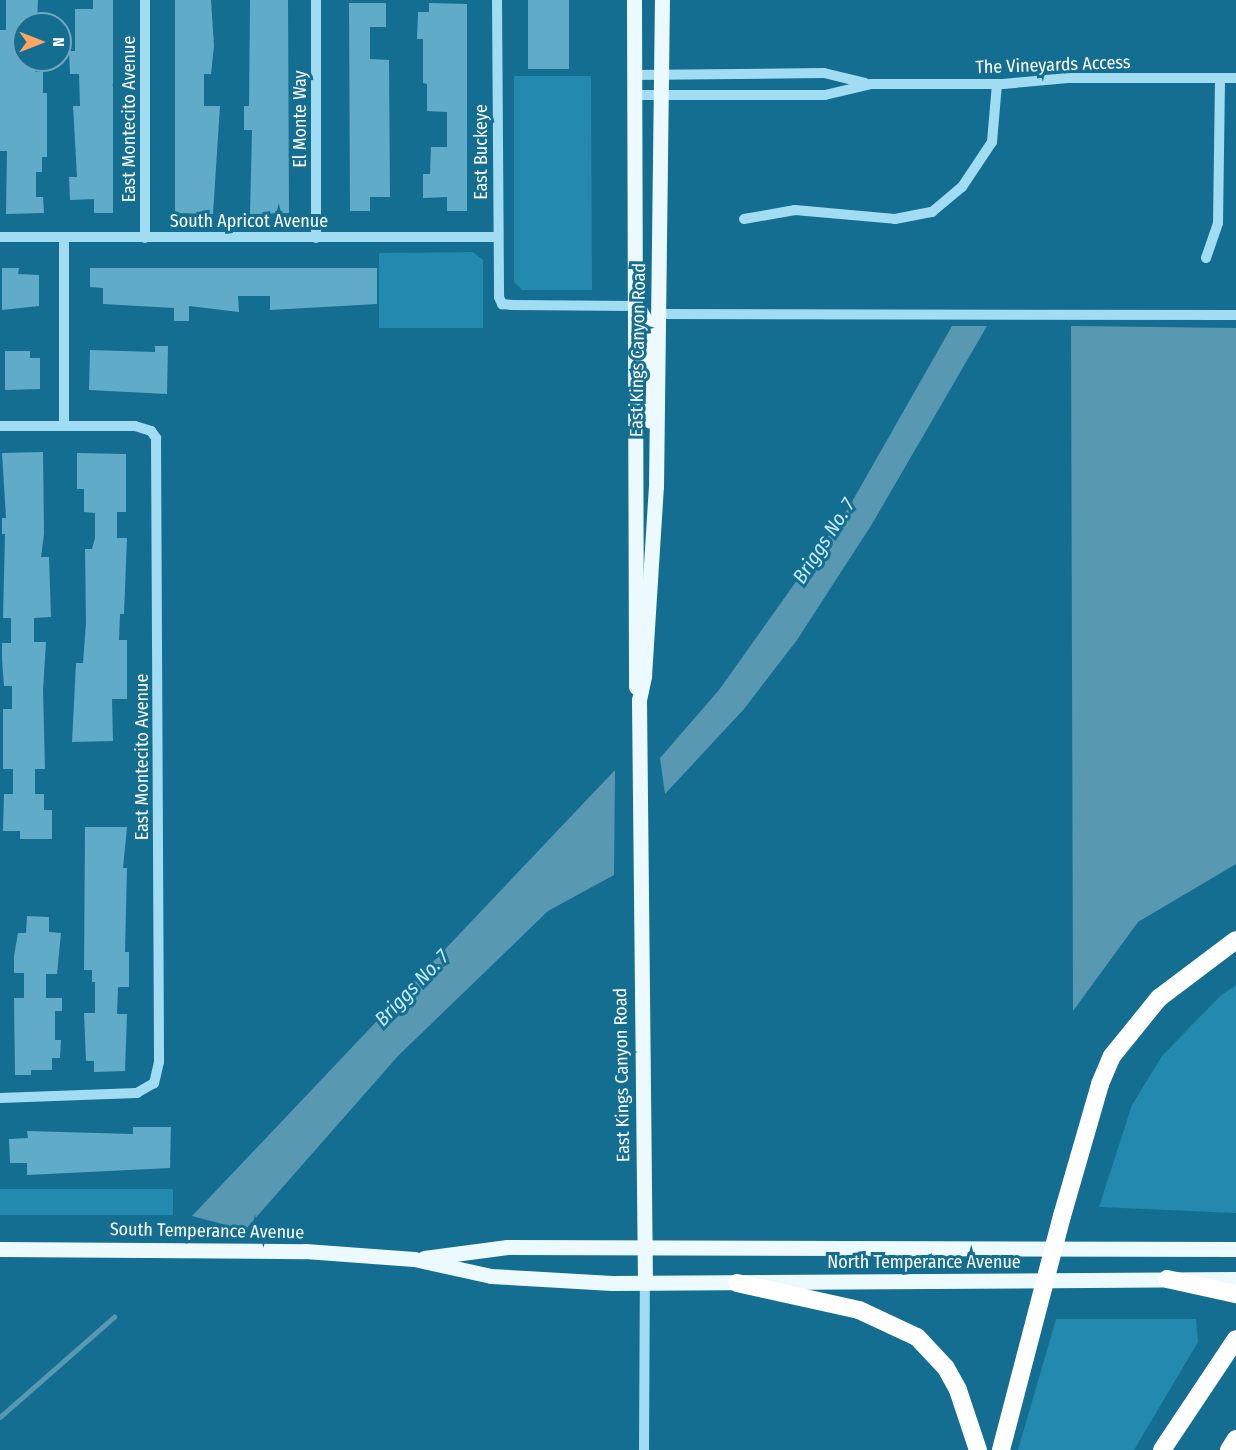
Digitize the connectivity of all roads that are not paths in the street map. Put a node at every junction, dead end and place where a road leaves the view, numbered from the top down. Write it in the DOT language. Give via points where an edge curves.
graph roads {
  1 [pos="145,0"];
  2 [pos="316,0"];
  3 [pos="497,0"];
  4 [pos="634,0"];
  5 [pos="662,0"];
  6 [pos="661,74"];
  7 [pos="634,75"];
  8 [pos="1220,78"];
  9 [pos="1236,78"];
  10 [pos="871,84"];
  11 [pos="997,84"];
  12 [pos="634,95"];
  13 [pos="661,95"];
  14 [pos="744,219"];
  15 [pos="0,237"];
  16 [pos="64,237"];
  17 [pos="497,237"];
  18 [pos="145,238"];
  19 [pos="316,238"];
  20 [pos="1206,258"];
  21 [pos="635,306"];
  22 [pos="657,315"];
  23 [pos="1236,315"];
  24 [pos="0,426"];
  25 [pos="64,426"];
  26 [pos="657,453"];
  27 [pos="639,700"];
  28 [pos="1236,940"];
  29 [pos="0,1098"];
  30 [pos="614,1247"];
  31 [pos="645,1247"];
  32 [pos="0,1249"];
  33 [pos="1054,1249"];
  34 [pos="1236,1249"];
  35 [pos="414,1259"];
  36 [pos="1167,1279"];
  37 [pos="1236,1279"];
  38 [pos="1047,1281"];
  39 [pos="612,1283"];
  40 [pos="645,1283"];
  41 [pos="736,1283"];
  42 [pos="1236,1294"];
  43 [pos="1236,1339"];
  44 [pos="1236,1439"];
  45 [pos="644,1450"];
  46 [pos="978,1450"];
  47 [pos="1001,1450"];
  48 [pos="1162,1450"];
  49 [pos="1229,1450"];
  1 -- 18 [label="street, East Montecito Avenue"];
  2 -- 19 [label="street, El Monte Way"];
  3 -- 17 [label="street, East Buckeye"];
  4 -- 7 [label="main road, East Kings Canyon Road"];
  5 -- 6 [label="main road, East Kings Canyon Road"];
  6 -- 7 [label="street, The Vineyards Access"];
  6 -- 10 [label="street, The Vineyards Access" via="824,73"];
  6 -- 13 [label="main road, East Kings Canyon Road"];
  7 -- 12 [label="main road, East Kings Canyon Road"];
  8 -- 9 [label="street, The Vineyards Access"];
  8 -- 11 [label="street, The Vineyards Access" via="1068,78"];
  8 -- 20 [label="street" via="1218,223"];
  10 -- 11 [label="street, The Vineyards Access"];
  10 -- 13 [label="street, The Vineyards Access" via="825,94"];
  11 -- 14 [label="street" via="992,142 962,188 932,212 895,219 795,210 771,211"];
  12 -- 13 [label="street, The Vineyards Access"];
  12 -- 21 [label="main road, East Kings Canyon Road"];
  13 -- 22 [label="main road, East Kings Canyon Road"];
  15 -- 16 [label="street, South Apricot Avenue"];
  16 -- 18 [label="street, South Apricot Avenue"];
  16 -- 25 [label="street"];
  17 -- 19 [label="street, South Apricot Avenue"];
  17 -- 21 [label="street, East Buckeye" via="502,304"];
  18 -- 19 [label="street, South Apricot Avenue"];
  21 -- 26 [label="main road" via="645,320 646,399"];
  21 -- 27 [label="main road, East Kings Canyon Road" via="634,676"];
  22 -- 23 [label="street"];
  22 -- 26 [label="main road, East Kings Canyon Road"];
  24 -- 25 [label="street"];
  25 -- 29 [label="street, East Montecito Avenue" via="135,426 151,431 158,447 159,1062 154,1083 138,1093"];
  26 -- 27 [label="main road, East Kings Canyon Road" via="645,664"];
  27 -- 31 [label="main road, East Kings Canyon Road"];
  28 -- 33 [label="highway" via="1159,998 1112,1056 1100,1084"];
  30 -- 31 [label="main road, North Temperance Avenue"];
  30 -- 35 [label="main road, South Temperance Avenue" via="507,1247"];
  31 -- 33 [label="main road, North Temperance Avenue"];
  31 -- 40 [label="main road, East Kings Canyon Road"];
  32 -- 35 [label="main road, South Temperance Avenue" via="276,1250"];
  33 -- 34 [label="main road, North Temperance Avenue"];
  33 -- 38 [label="highway"];
  35 -- 39 [label="main road, South Temperance Avenue" via="491,1276"];
  36 -- 37 [label="main road, North Temperance Avenue"];
  36 -- 38 [label="main road, North Temperance Avenue"];
  36 -- 42 [label="highway"];
  38 -- 41 [label="main road, North Temperance Avenue"];
  38 -- 47 [label="highway"];
  39 -- 40 [label="main road, North Temperance Avenue"];
  40 -- 41 [label="main road, North Temperance Avenue"];
  40 -- 45 [label="street, East Kings Canyon Road"];
  41 -- 46 [label="highway" via="859,1310 917,1336 946,1368 958,1390"];
  43 -- 48 [label="highway"];
  44 -- 49 [label="highway"];
}
